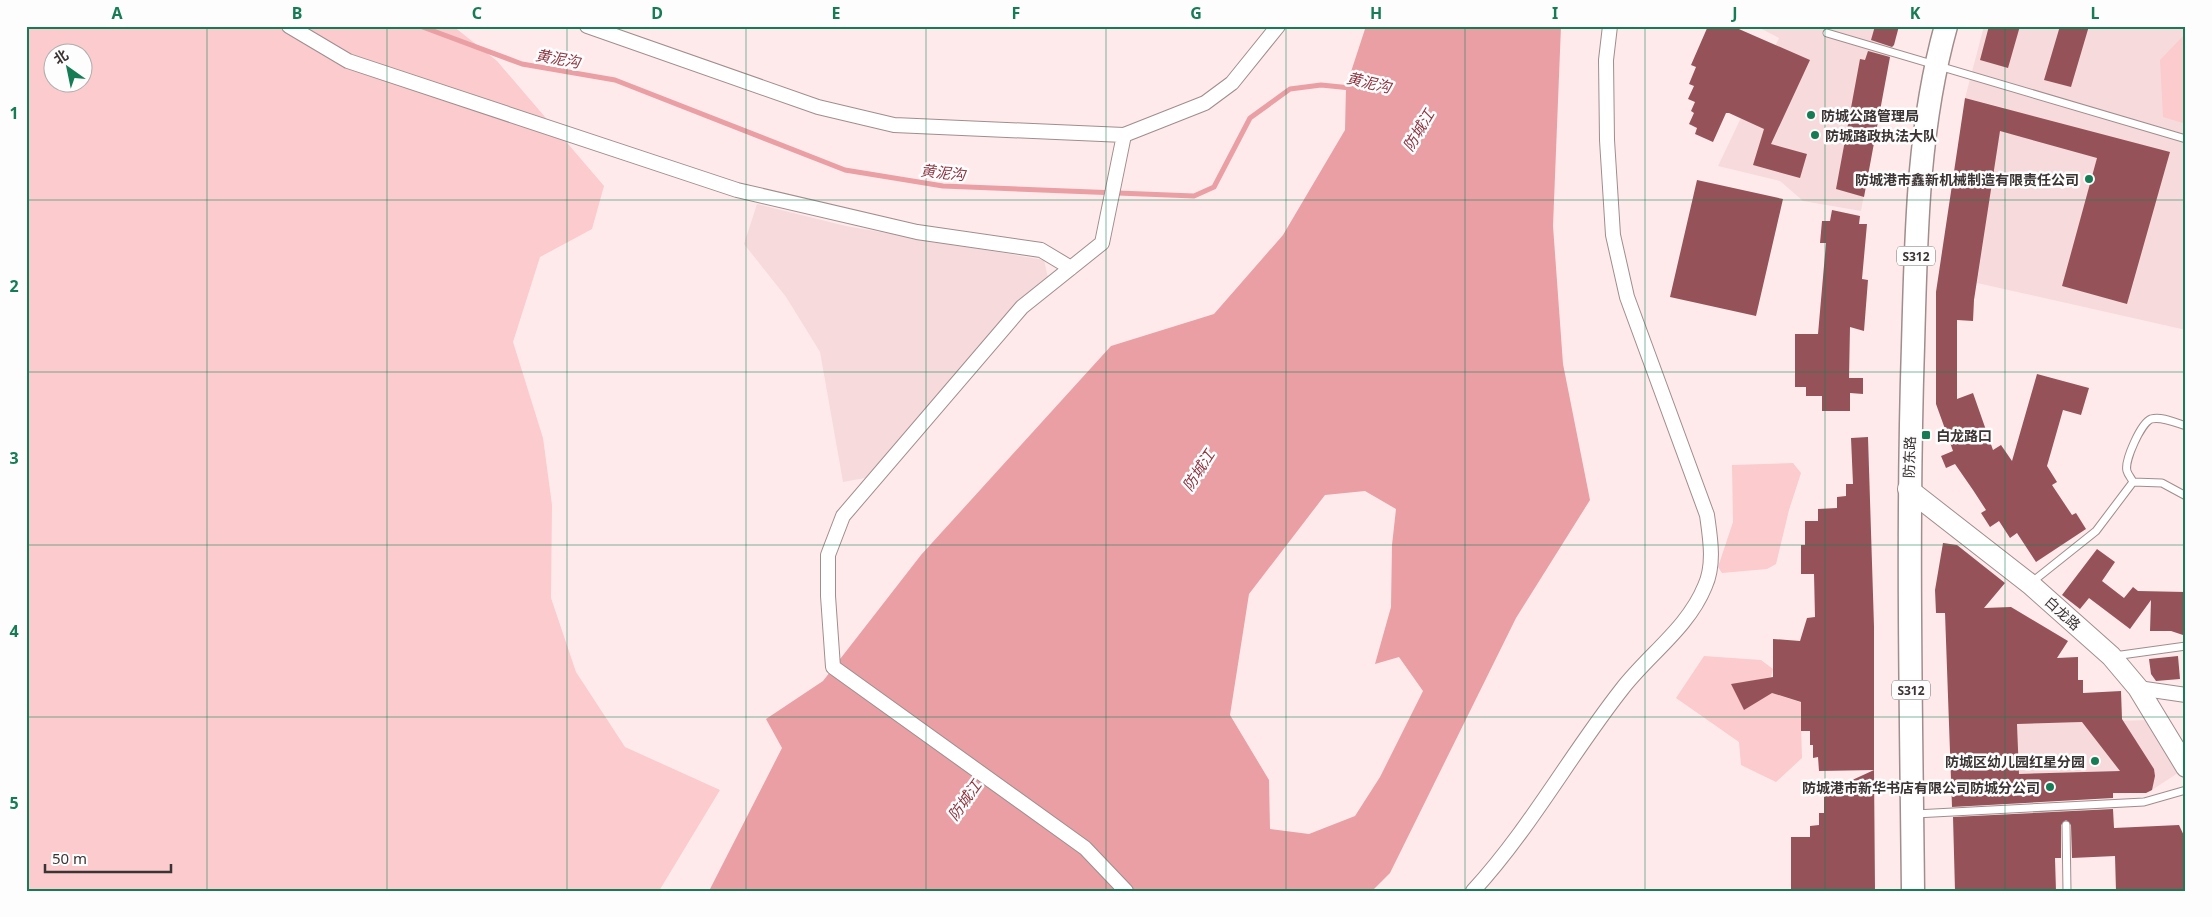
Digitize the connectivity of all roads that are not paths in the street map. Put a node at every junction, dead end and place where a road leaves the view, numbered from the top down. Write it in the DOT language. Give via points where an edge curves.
graph roads {
  1 [pos="288,26"];
  2 [pos="587,26"];
  3 [pos="1278,26"];
  4 [pos="1610,26"];
  5 [pos="1946,26"];
  6 [pos="1827,33"];
  7 [pos="1935,64"];
  8 [pos="1124,135"];
  9 [pos="2186,139"];
  10 [pos="1071,268"];
  11 [pos="2186,426"];
  12 [pos="2134,482"];
  13 [pos="1908,489"];
  14 [pos="2186,496"];
  15 [pos="2030,584"];
  16 [pos="2186,646"];
  17 [pos="2111,656"];
  18 [pos="2138,688"];
  19 [pos="2186,695"];
  20 [pos="2186,767"];
  21 [pos="2186,790"];
  22 [pos="1912,814"];
  23 [pos="2066,825"];
  24 [pos="1126,891"];
  25 [pos="1473,891"];
  26 [pos="1913,891"];
  27 [pos="2067,891"];
  1 -- 10 [label="street" via="348,61 737,190 917,232 1042,250"];
  2 -- 8 [label="street" via="818,106 894,125"];
  3 -- 8 [label="street" via="1232,83 1205,103"];
  4 -- 25 [label="street" via="1606,80 1613,234 1627,297 1707,514 1711,550 1706,585 1690,614 1624,687 1502,859"];
  5 -- 7 [label="main road, 防东路 / S312"];
  6 -- 7 [label="lane" via="1891,54"];
  7 -- 9 [label="lane"];
  7 -- 13 [label="main road, 防东路 / S312" via="1917,197"];
  8 -- 10 [label="street" via="1102,243"];
  10 -- 24 [label="street" via="1022,308 843,516 828,555 832,667 1085,848"];
  11 -- 12 [label="lane" via="2158,418 2149,420 2141,429 2127,460 2127,471"];
  12 -- 14 [label="lane" via="2162,483"];
  12 -- 15 [label="lane" via="2096,531"];
  13 -- 15 [label="street, 白龙路"];
  13 -- 22 [label="main road, 防东路 / S312"];
  15 -- 17 [label="street, 白龙路"];
  16 -- 17 [label="lane"];
  17 -- 18 [label="street, 白龙路"];
  18 -- 19 [label="street"];
  18 -- 20 [label="street, 白龙路"];
  21 -- 22 [label="lane" via="2144,802"];
  22 -- 26 [label="main road, 防东路 / S312"];
  23 -- 27 [label="lane"];
}
